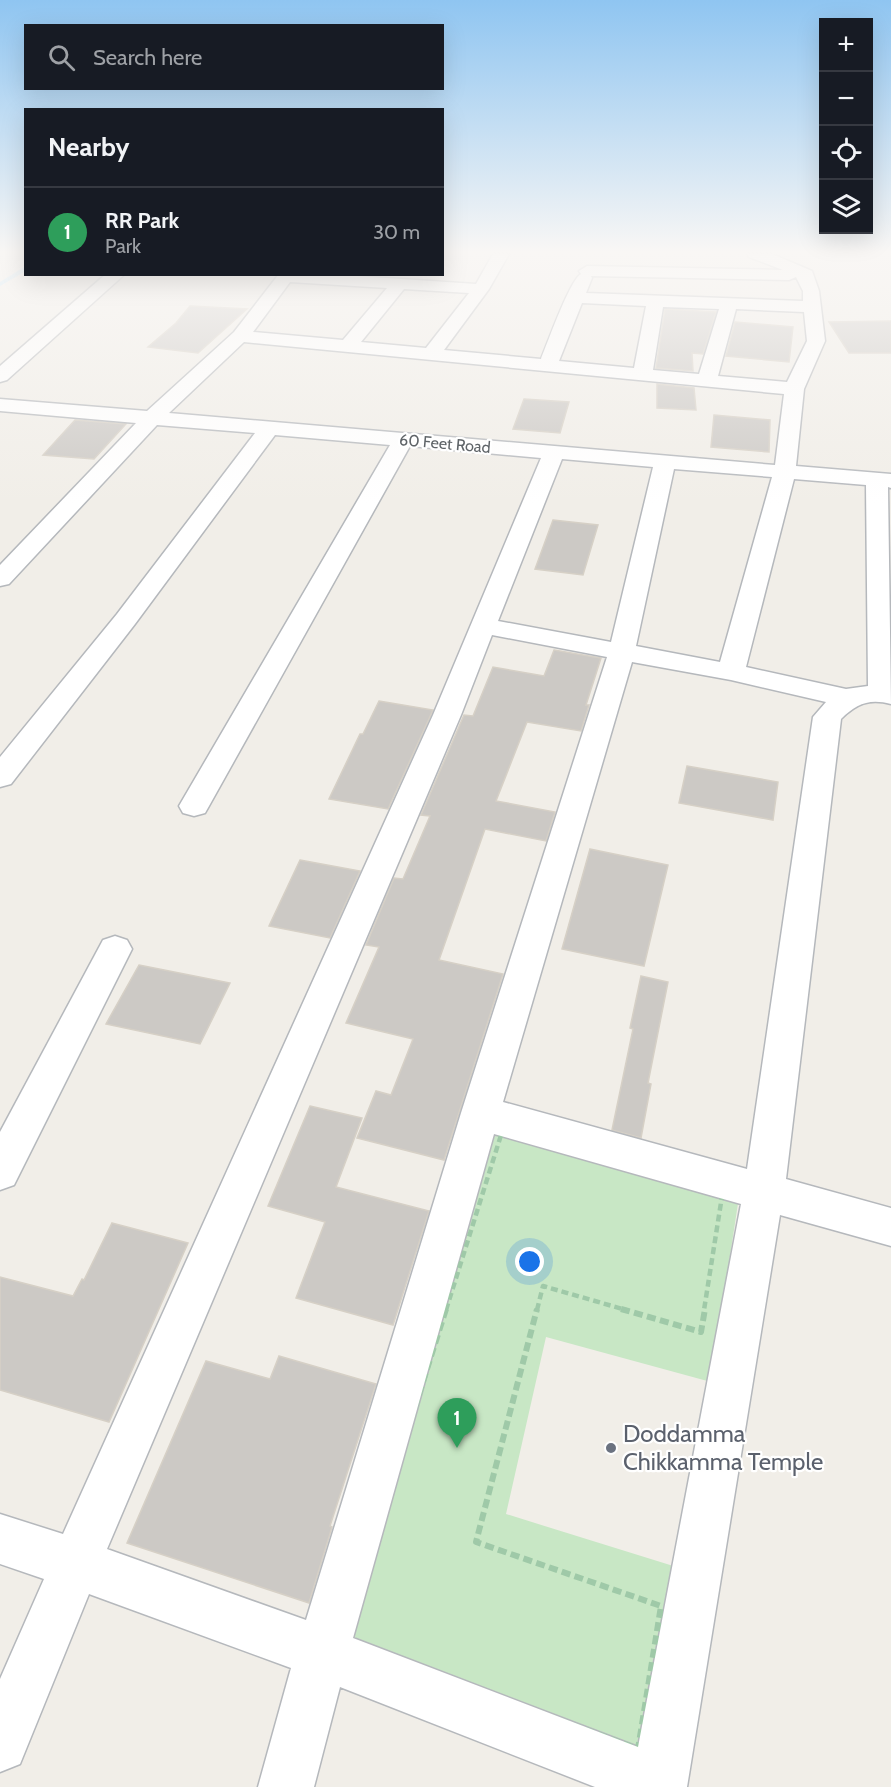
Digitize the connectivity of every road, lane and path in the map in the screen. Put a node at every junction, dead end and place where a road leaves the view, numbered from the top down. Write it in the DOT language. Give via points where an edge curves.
graph roads {
  1 [pos="44,337"];
  2 [pos="239,337"];
  3 [pos="255,337"];
  4 [pos="355,337"];
  5 [pos="444,337"];
  6 [pos="559,337"];
  7 [pos="649,337"];
  8 [pos="719,337"];
  9 [pos="816,337"];
  10 [pos="348,346"];
  11 [pos="430,355"];
  12 [pos="548,365"];
  13 [pos="643,374"];
  14 [pos="0,376"];
  15 [pos="707,381"];
  16 [pos="794,389"];
  17 [pos="0,405"];
  18 [pos="151,419"];
  19 [pos="269,429"];
  20 [pos="403,440"];
  21 [pos="554,452"];
  22 [pos="665,462"];
  23 [pos="785,471"];
  24 [pos="884,480"];
  25 [pos="0,579"];
  26 [pos="484,626"];
  27 [pos="622,652"];
  28 [pos="731,672"];
  29 [pos="873,696"];
  30 [pos="0,777"];
  31 [pos="194,806"];
  32 [pos="115,949"];
  33 [pos="480,1113"];
  34 [pos="0,1172"];
  35 [pos="764,1190"];
  36 [pos="891,1227"];
  37 [pos="700,1332"];
  38 [pos="0,1539"];
  39 [pos="76,1563"];
  40 [pos="322,1654"];
  41 [pos="0,1744"];
  42 [pos="659,1786"];
  43 [pos="286,1787"];
  1 -- 14 [label="street"];
  2 -- 18 [label="street"];
  3 -- 10 [label="street"];
  4 -- 10 [label="street"];
  5 -- 11 [label="street"];
  6 -- 12 [label="street"];
  7 -- 13 [label="street"];
  8 -- 15 [label="street"];
  9 -- 16 [label="street"];
  10 -- 11 [label="street"];
  11 -- 12 [label="street"];
  12 -- 13 [label="street"];
  13 -- 15 [label="street"];
  15 -- 16 [label="street"];
  16 -- 23 [label="street"];
  17 -- 18 [label="street, 60 Feet Road"];
  18 -- 19 [label="street, 60 Feet Road"];
  18 -- 25 [label="street"];
  19 -- 20 [label="street, 60 Feet Road"];
  19 -- 30 [label="street" via="126,619"];
  20 -- 21 [label="street, 60 Feet Road"];
  20 -- 31 [label="street"];
  21 -- 22 [label="street, 60 Feet Road"];
  21 -- 26 [label="street"];
  22 -- 23 [label="street, 60 Feet Road"];
  22 -- 27 [label="street"];
  23 -- 24 [label="street, 60 Feet Road"];
  23 -- 28 [label="street"];
  24 -- 29 [label="street"];
  26 -- 27 [label="street"];
  26 -- 39 [label="street"];
  27 -- 28 [label="street"];
  27 -- 33 [label="street"];
  28 -- 29 [label="street"];
  29 -- 35 [label="street" via="827,717"];
  32 -- 34 [label="street"];
  33 -- 35 [label="street"];
  33 -- 40 [label="street"];
  35 -- 36 [label="street"];
  35 -- 42 [label="street"];
  37 -- 37 [label="path" via="723,1190 502,1132 341,1640 638,1749 661,1606 476,1542 543,1286"];
  38 -- 39 [label="street"];
  39 -- 40 [label="street"];
  39 -- 41 [label="street"];
  40 -- 42 [label="street"];
  40 -- 43 [label="street"];
}
